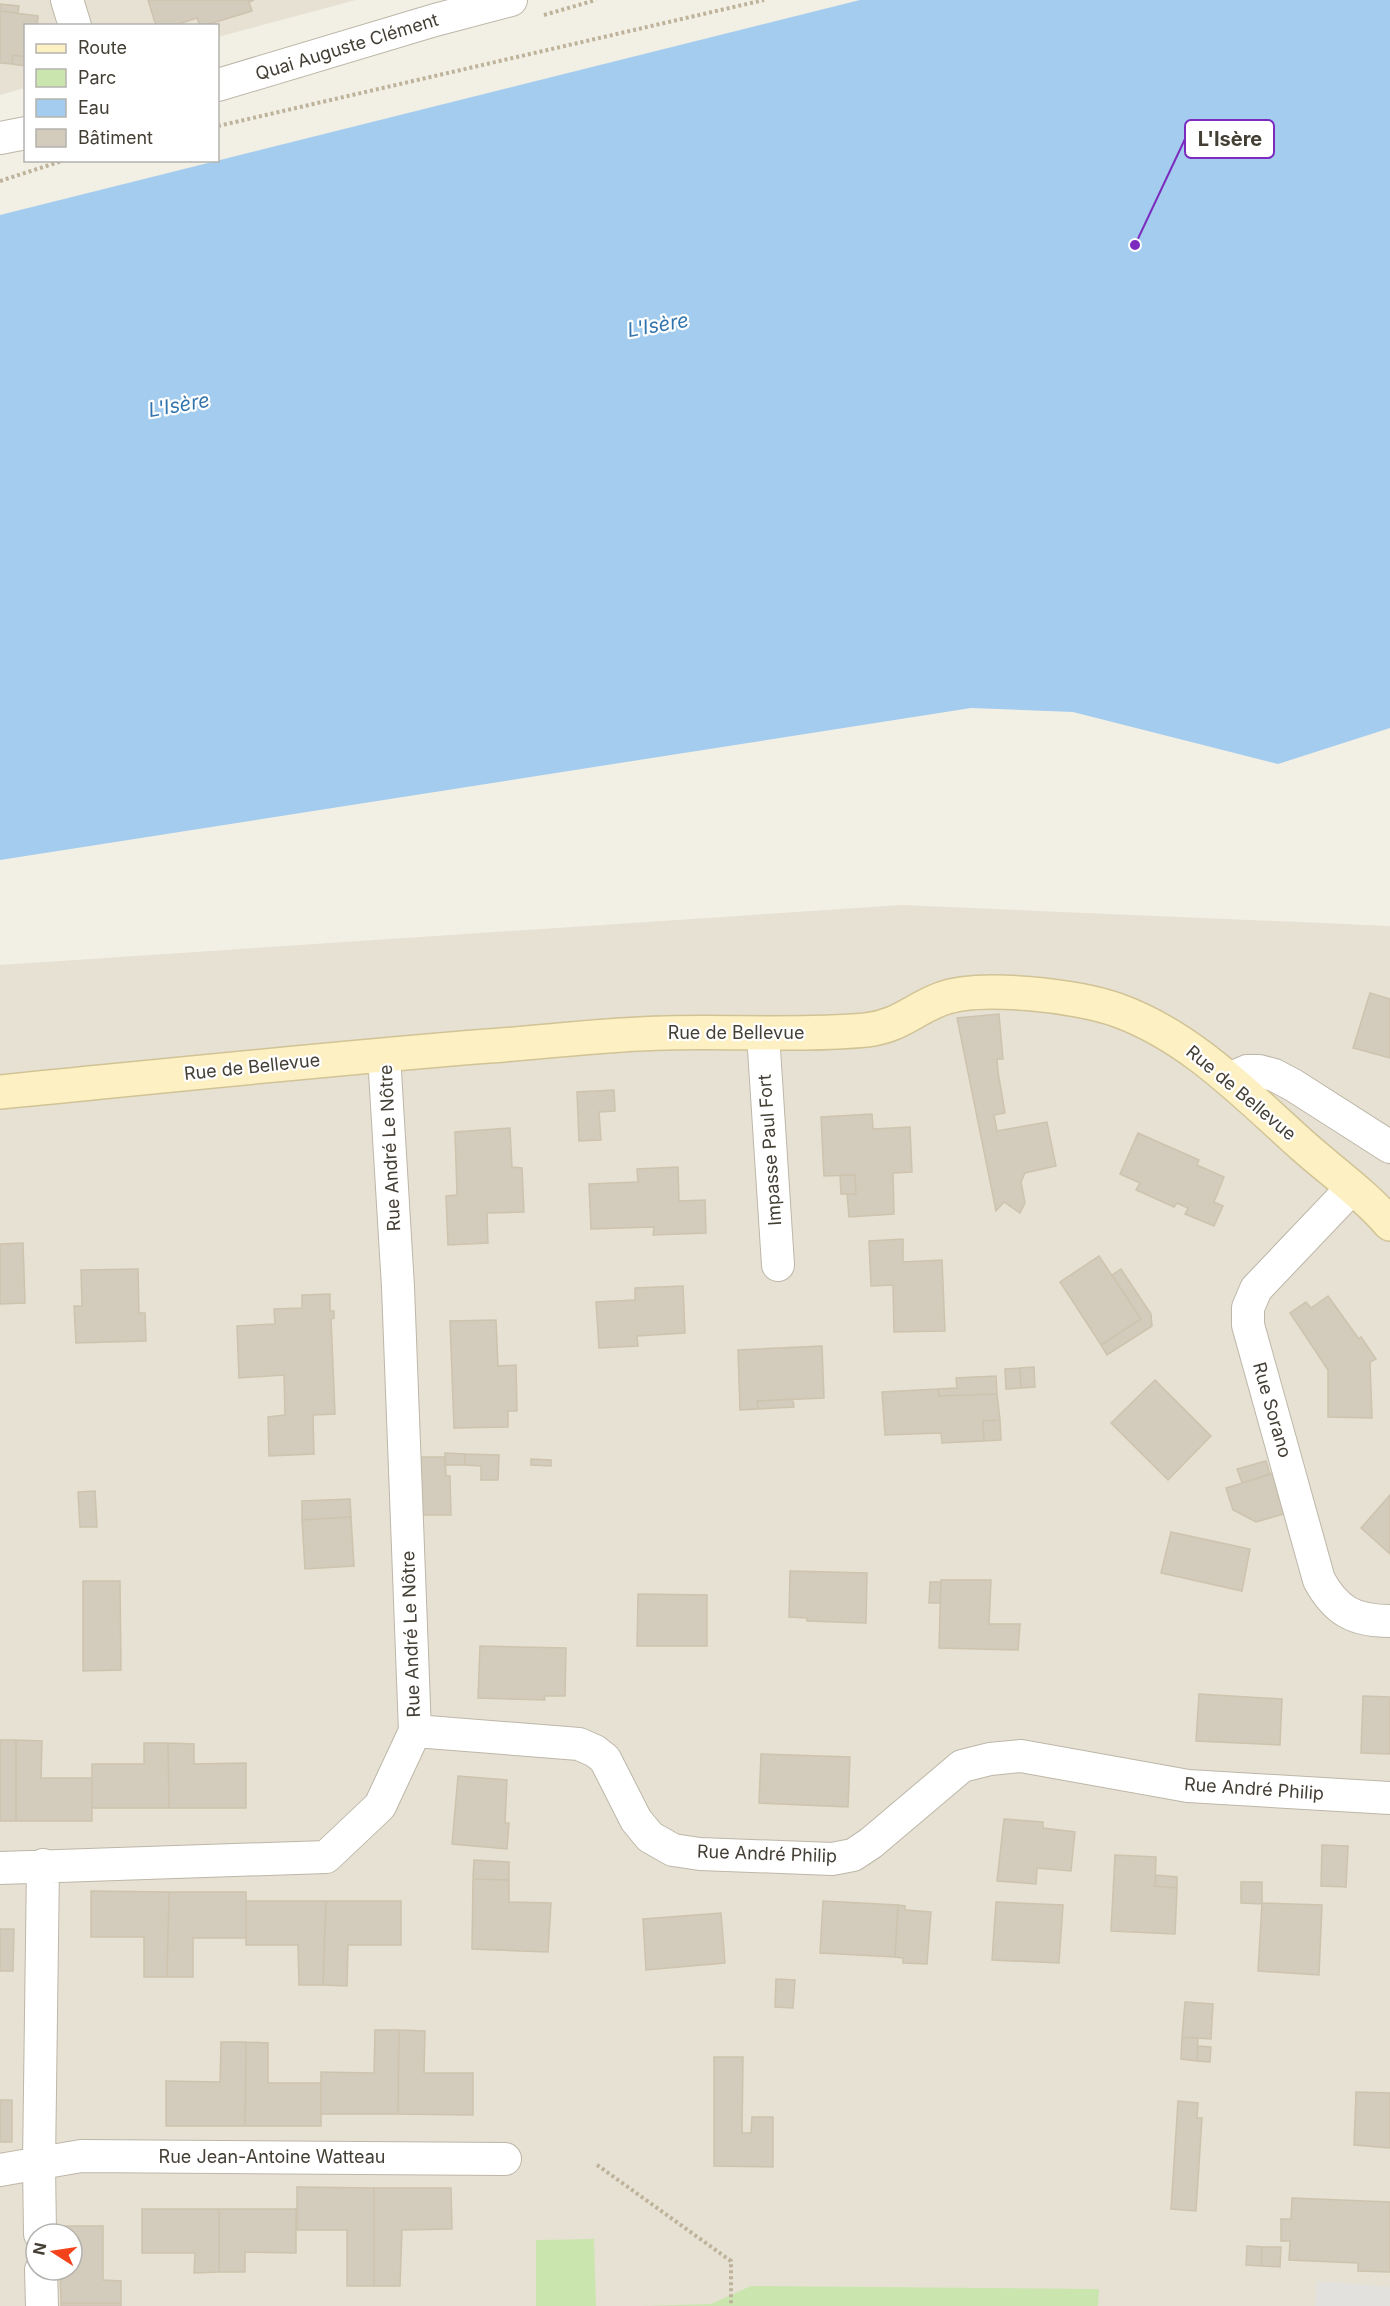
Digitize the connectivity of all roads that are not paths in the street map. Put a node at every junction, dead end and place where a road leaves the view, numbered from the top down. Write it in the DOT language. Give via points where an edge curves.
graph roads {
  1 [pos="67,0"];
  2 [pos="511,0"];
  3 [pos="437,10"];
  4 [pos="74,24"];
  5 [pos="219,85"];
  6 [pos="24,133"];
  7 [pos="0,138"];
  8 [pos="763,1034"];
  9 [pos="384,1054"];
  10 [pos="1229,1079"];
  11 [pos="0,1092"];
  12 [pos="1390,1147"];
  13 [pos="1352,1188"];
  14 [pos="1390,1224"];
  15 [pos="778,1265"];
  16 [pos="1390,1621"];
  17 [pos="414,1731"];
  18 [pos="1390,1798"];
  19 [pos="44,1864"];
  20 [pos="0,1868"];
  21 [pos="505,2159"];
  22 [pos="39,2164"];
  23 [pos="0,2170"];
  24 [pos="40,2222"];
  25 [pos="41,2282"];
  26 [pos="42,2306"];
  1 -- 4 [label="street"];
  2 -- 3 [label="street, Quai Auguste Clément"];
  3 -- 5 [label="street, Quai Auguste Clément"];
  6 -- 7 [label="street"];
  8 -- 9 [label="street, Rue de Bellevue" via="665,1033"];
  8 -- 10 [label="street, Rue de Bellevue" via="869,1029 896,1023 944,997 1020,994 1115,1009 1184,1044"];
  8 -- 15 [label="street, Impasse Paul Fort"];
  9 -- 11 [label="street, Rue de Bellevue"];
  9 -- 17 [label="street, Rue André Le Nôtre" via="398,1287"];
  10 -- 12 [label="street" via="1247,1071 1274,1075"];
  10 -- 13 [label="street, Rue de Bellevue"];
  13 -- 14 [label="street, Rue de Bellevue"];
  13 -- 16 [label="street, Rue Sorano" via="1256,1289 1248,1308 1248,1325 1319,1580 1329,1599 1346,1612 1369,1621"];
  17 -- 18 [label="street, Rue André Philip" via="579,1744 605,1759 636,1820 650,1837 673,1850 700,1854 832,1859 853,1855 962,1766 1021,1756 1188,1786"];
  17 -- 19 [label="street, Rue André Le Nôtre" via="380,1806 326,1857"];
  19 -- 20 [label="street, Rue André Le Nôtre"];
  19 -- 22 [label="street"];
  21 -- 22 [label="street, Rue Jean-Antoine Watteau" via="81,2156"];
  22 -- 23 [label="street, Rue Jean-Antoine Watteau"];
  22 -- 24 [label="street"];
  25 -- 26 [label="street"];
}
